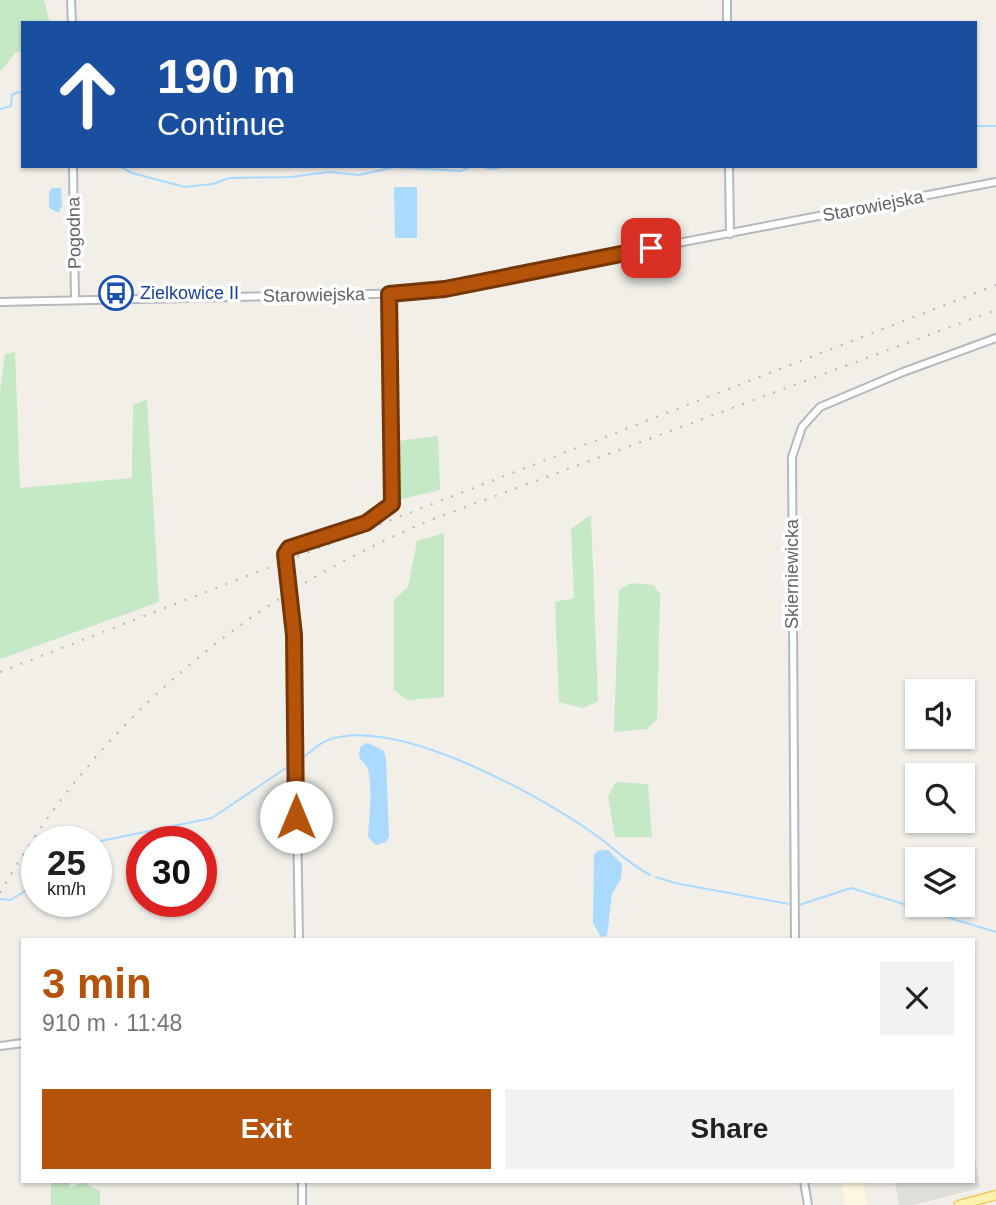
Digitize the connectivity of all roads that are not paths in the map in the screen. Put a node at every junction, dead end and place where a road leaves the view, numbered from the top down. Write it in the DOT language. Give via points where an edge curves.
graph roads {
  1 [pos="71,0"];
  2 [pos="727,0"];
  3 [pos="72,21"];
  4 [pos="727,21"];
  5 [pos="729,168"];
  6 [pos="73,169"];
  7 [pos="996,182"];
  8 [pos="730,234"];
  9 [pos="389,294"];
  10 [pos="75,300"];
  11 [pos="0,302"];
  12 [pos="996,338"];
  13 [pos="299,938"];
  14 [pos="795,938"];
  15 [pos="21,1044"];
  16 [pos="0,1046"];
  17 [pos="302,1183"];
  18 [pos="804,1183"];
  19 [pos="996,1195"];
  20 [pos="302,1205"];
  21 [pos="808,1205"];
  22 [pos="960,1205"];
  1 -- 3 [label="street"];
  2 -- 4 [label="street"];
  5 -- 8 [label="street"];
  6 -- 10 [label="street, Pogodna"];
  7 -- 8 [label="street, Starowiejska"];
  8 -- 9 [label="street, Starowiejska" via="445,289"];
  9 -- 10 [label="street, Starowiejska"];
  9 -- 13 [label="street" via="392,504 366,523 286,552 294,635"];
  10 -- 11 [label="street, Starowiejska"];
  12 -- 14 [label="street, Skierniewicka" via="834,399 810,416 794,442"];
  15 -- 16 [label="street"];
  17 -- 20 [label="street"];
  18 -- 21 [label="street"];
  19 -- 22 [label="main road"];
}
